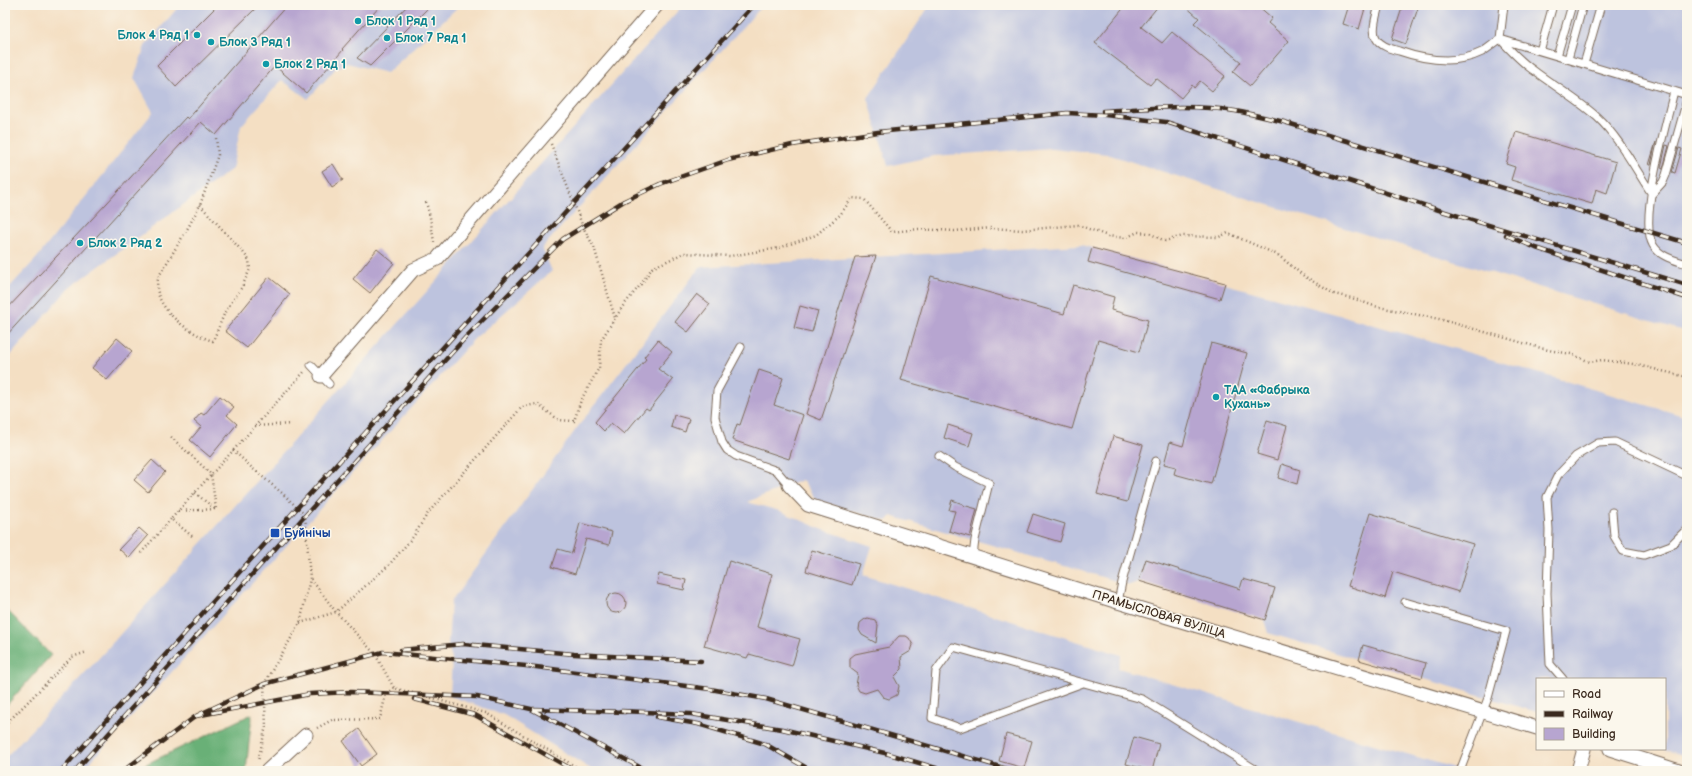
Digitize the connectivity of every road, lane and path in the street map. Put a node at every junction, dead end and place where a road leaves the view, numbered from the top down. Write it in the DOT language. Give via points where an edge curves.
graph roads {
  1 [pos="657,5"];
  2 [pos="1379,5"];
  3 [pos="1504,5"];
  4 [pos="1553,5"];
  5 [pos="1572,5"];
  6 [pos="1583,5"];
  7 [pos="1601,5"];
  8 [pos="1500,39"];
  9 [pos="1540,51"];
  10 [pos="1557,56"];
  11 [pos="1568,59"];
  12 [pos="1584,64"];
  13 [pos="1674,91"];
  14 [pos="1687,95"];
  15 [pos="1687,100"];
  16 [pos="547,133"];
  17 [pos="216,138"];
  18 [pos="1652,194"];
  19 [pos="426,202"];
  20 [pos="200,205"];
  21 [pos="437,259"];
  22 [pos="1687,264"];
  23 [pos="615,318"];
  24 [pos="741,347"];
  25 [pos="311,365"];
  26 [pos="1687,377"];
  27 [pos="325,380"];
  28 [pos="291,424"];
  29 [pos="254,426"];
  30 [pos="171,437"];
  31 [pos="233,450"];
  32 [pos="939,456"];
  33 [pos="1156,461"];
  34 [pos="211,474"];
  35 [pos="1687,476"];
  36 [pos="790,485"];
  37 [pos="195,493"];
  38 [pos="216,509"];
  39 [pos="178,511"];
  40 [pos="1612,512"];
  41 [pos="171,519"];
  42 [pos="1687,529"];
  43 [pos="192,536"];
  44 [pos="142,553"];
  45 [pos="973,556"];
  46 [pos="310,579"];
  47 [pos="1118,602"];
  48 [pos="1405,602"];
  49 [pos="336,612"];
  50 [pos="300,623"];
  51 [pos="87,652"];
  52 [pos="1562,678"];
  53 [pos="1084,683"];
  54 [pos="394,688"];
  55 [pos="1483,712"];
  56 [pos="5,725"];
  57 [pos="1536,728"];
  58 [pos="306,734"];
  59 [pos="1584,750"];
  60 [pos="1613,750"];
  61 [pos="262,767"];
  62 [pos="583,771"];
  63 [pos="1258,771"];
  64 [pos="1460,771"];
  65 [pos="1578,771"];
  66 [pos="1679,771"];
  1 -- 16 [label="street"];
  2 -- 8 [label="lane" via="1374,31 1376,38 1382,44 1418,58 1436,60 1470,57"];
  3 -- 8 [label="lane"];
  4 -- 9 [label="lane"];
  5 -- 10 [label="lane"];
  6 -- 11 [label="lane"];
  7 -- 12 [label="lane"];
  8 -- 9 [label="lane"];
  8 -- 18 [label="lane" via="1532,70 1599,118 1619,143"];
  9 -- 10 [label="lane"];
  10 -- 11 [label="lane"];
  11 -- 12 [label="lane"];
  12 -- 13 [label="lane"];
  13 -- 14 [label="lane"];
  13 -- 18 [label="lane" via="1655,167"];
  15 -- 18 [label="lane" via="1666,175"];
  16 -- 21 [label="street"];
  16 -- 23 [label="path" via="583,227 594,247"];
  17 -- 20 [label="path" via="218,154"];
  18 -- 22 [label="lane" via="1652,243 1661,254"];
  19 -- 21 [label="path"];
  20 -- 20 [label="path" via="243,252 249,260 250,268 242,287 225,312 213,341 200,337 167,311 156,284"];
  21 -- 27 [label="street" via="413,270"];
  23 -- 26 [label="path" via="652,268 684,253 730,256 778,248 816,235 840,215 852,198 864,199 892,232 919,229 1022,230 1078,225 1108,236 1125,238 1138,232 1149,233 1165,241 1183,236 1219,237 1228,233 1278,255 1304,276 1334,294 1571,354 1590,362 1602,360 1633,364"];
  23 -- 49 [label="path" via="601,340 599,368 581,400 574,421 559,420 537,404 522,407 428,513 388,566"];
  24 -- 36 [label="lane" via="717,390 715,417 722,442 727,450 736,456 776,471"];
  25 -- 27 [label="lane"];
  25 -- 29 [label="path"];
  28 -- 29 [label="path"];
  29 -- 31 [label="path"];
  30 -- 34 [label="path"];
  31 -- 34 [label="path"];
  31 -- 46 [label="path" via="305,515"];
  32 -- 45 [label="lane" via="955,467 989,483"];
  33 -- 47 [label="lane"];
  34 -- 37 [label="path"];
  34 -- 38 [label="path"];
  35 -- 52 [label="lane" via="1615,442 1598,443 1576,456 1558,475 1547,497 1547,593 1550,664"];
  36 -- 45 [label="street, ПРАМЫСЛОВАЯ ВУЛІЦА" via="808,506"];
  37 -- 38 [label="path"];
  37 -- 39 [label="path"];
  38 -- 39 [label="path"];
  39 -- 41 [label="path"];
  40 -- 42 [label="lane" via="1614,536 1623,551 1644,555 1671,545"];
  41 -- 43 [label="path"];
  41 -- 44 [label="path"];
  45 -- 47 [label="street, ПРАМЫСЛОВАЯ ВУЛІЦА"];
  46 -- 49 [label="path"];
  46 -- 50 [label="path"];
  47 -- 55 [label="street, ПРАМЫСЛОВАЯ ВУЛІЦА"];
  48 -- 55 [label="lane" via="1506,631"];
  49 -- 50 [label="path"];
  49 -- 54 [label="path" via="376,654"];
  50 -- 61 [label="path" via="264,684 266,726"];
  51 -- 56 [label="path" via="72,657"];
  53 -- 53 [label="lane" via="952,647 936,671 932,718 960,728"];
  53 -- 63 [label="lane" via="1142,699"];
  54 -- 58 [label="path" via="386,694 380,719 332,720"];
  54 -- 62 [label="path" via="486,713"];
  55 -- 57 [label="street, ПРАМЫСЛОВАЯ ВУЛІЦА"];
  55 -- 64 [label="lane"];
  58 -- 61 [label="street"];
  59 -- 65 [label="street"];
  60 -- 66 [label="street"];
}
